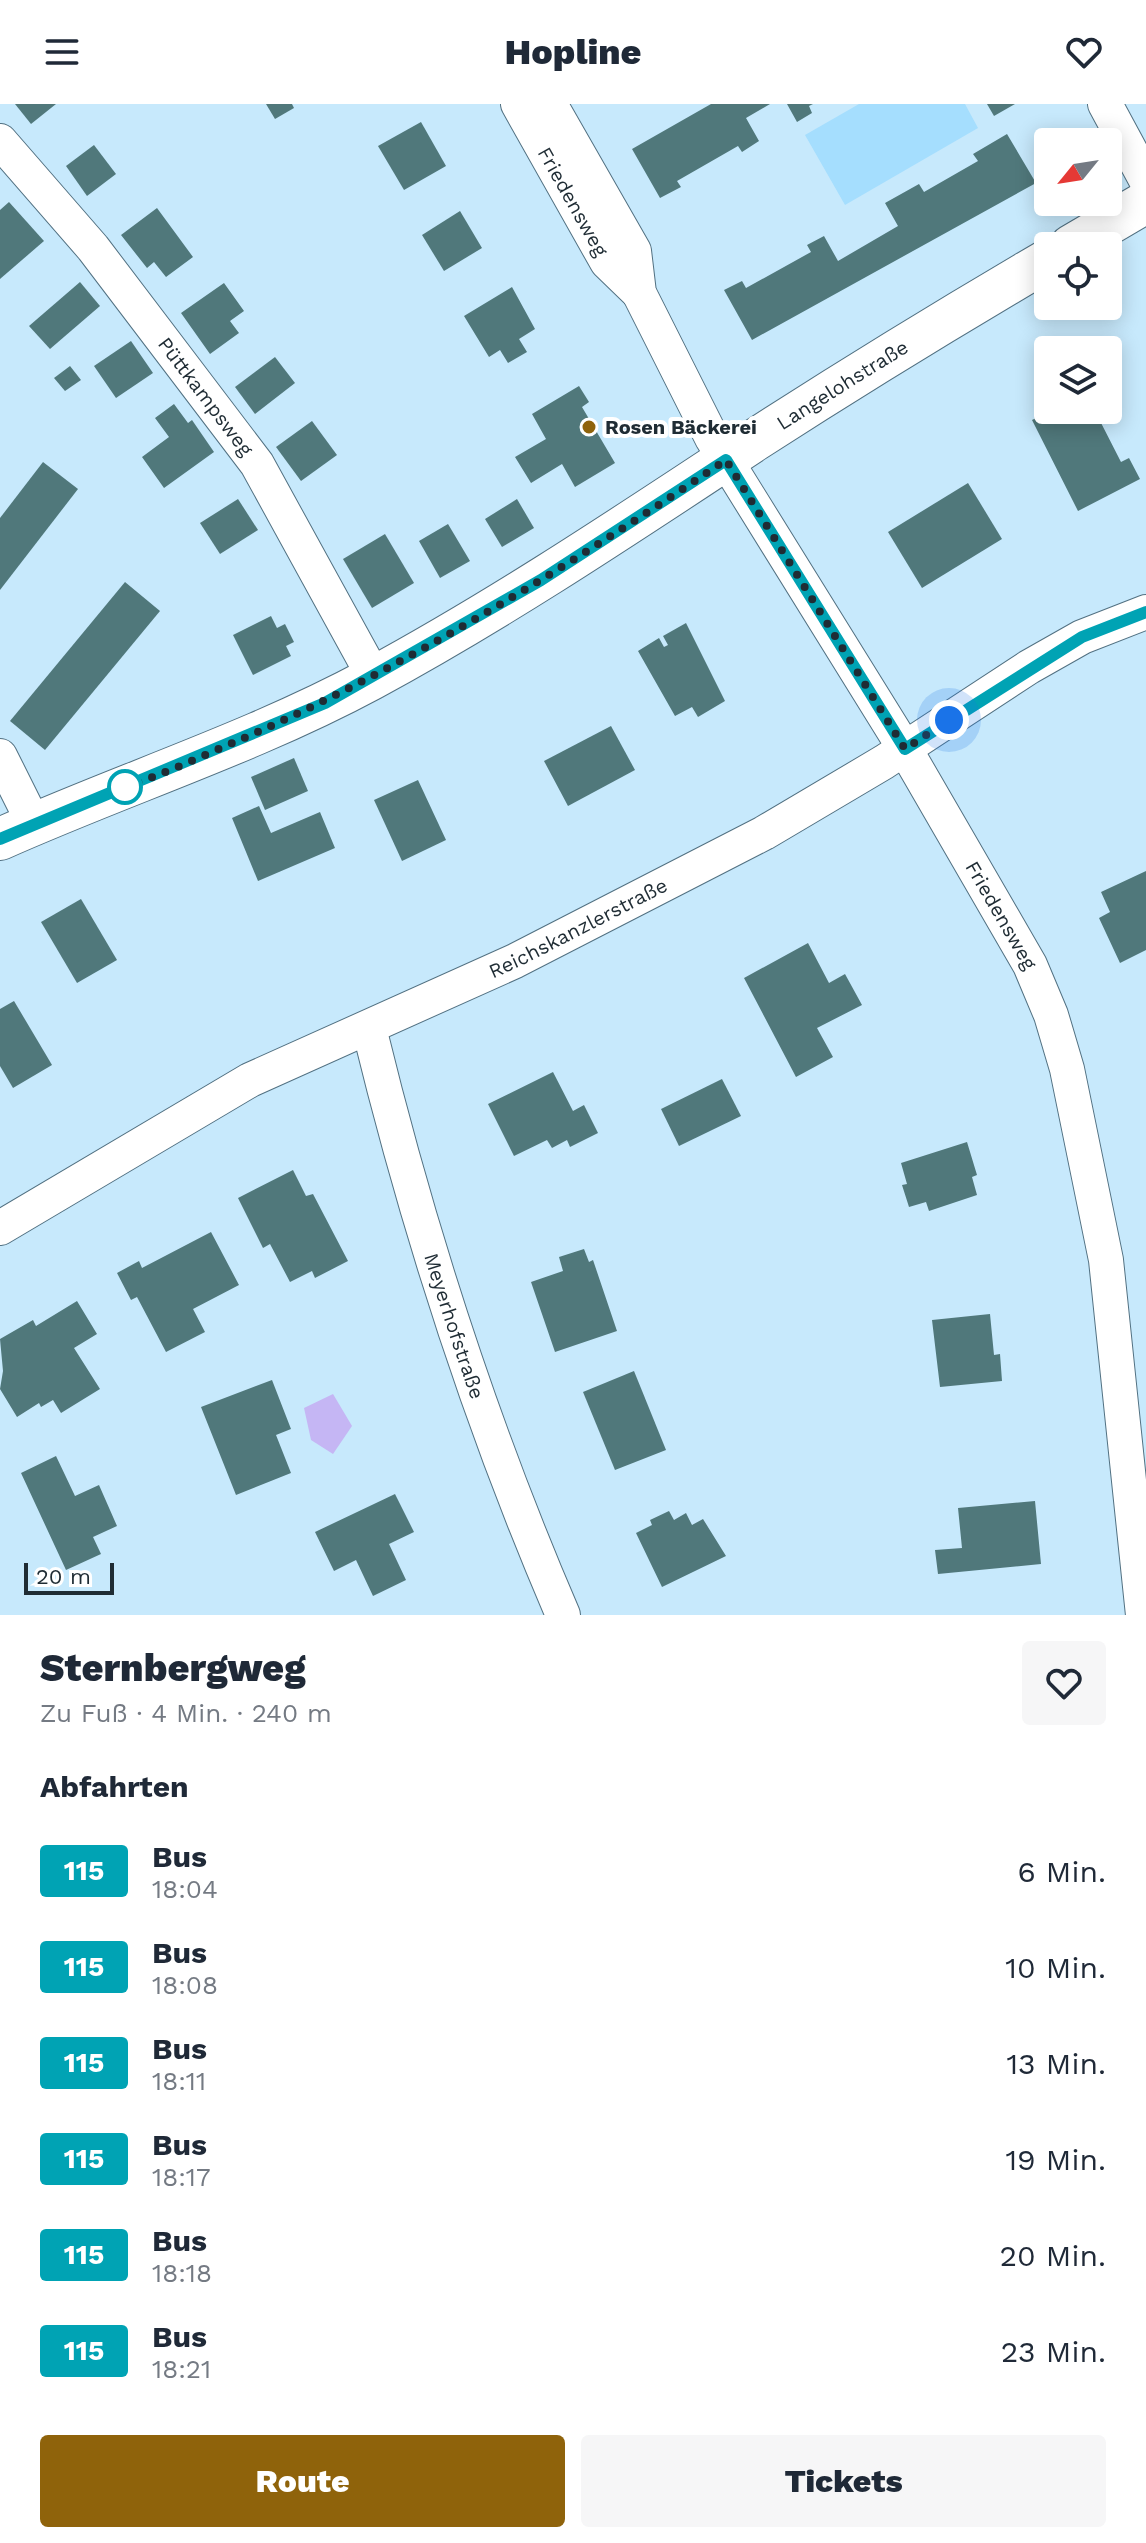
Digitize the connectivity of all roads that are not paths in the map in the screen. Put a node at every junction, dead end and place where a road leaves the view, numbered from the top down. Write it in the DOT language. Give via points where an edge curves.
graph roads {
  1 [pos="518,104"];
  2 [pos="550,104"];
  3 [pos="1105,104"];
  4 [pos="0,141"];
  5 [pos="1146,180"];
  6 [pos="1146,202"];
  7 [pos="1095,232"];
  8 [pos="1034,268"];
  9 [pos="639,293"];
  10 [pos="726,460"];
  11 [pos="1146,612"];
  12 [pos="374,677"];
  13 [pos="905,749"];
  14 [pos="0,756"];
  15 [pos="17,831"];
  16 [pos="369,1028"];
  17 [pos="0,1228"];
  18 [pos="563,1615"];
  19 [pos="1143,1615"];
  1 -- 9 [label="street, Friedensweg" via="607,262"];
  2 -- 9 [label="street, Friedensweg" via="634,251"];
  3 -- 5 [label="street"];
  4 -- 12 [label="street, Püttkampsweg" via="93,248 257,464"];
  6 -- 7 [label="street"];
  8 -- 10 [label="street, Langelohstraße"];
  9 -- 10 [label="street, Friedensweg"];
  10 -- 12 [label="street, Langelohstraße" via="541,580"];
  10 -- 13 [label="street, Friedensweg"];
  11 -- 13 [label="street, Reichskanzlerstraße" via="1082,637"];
  12 -- 15 [label="street, Langelohstraße" via="190,762"];
  13 -- 16 [label="street, Reichskanzlerstraße" via="764,833 617,910"];
  13 -- 19 [label="street, Friedensweg" via="1030,965 1067,1069 1106,1260"];
  14 -- 15 [label="street"];
  16 -- 17 [label="street, Reichskanzlerstraße" via="223,1095"];
  16 -- 18 [label="street, Meyerhofstraße" via="440,1290 510,1488"];
}
